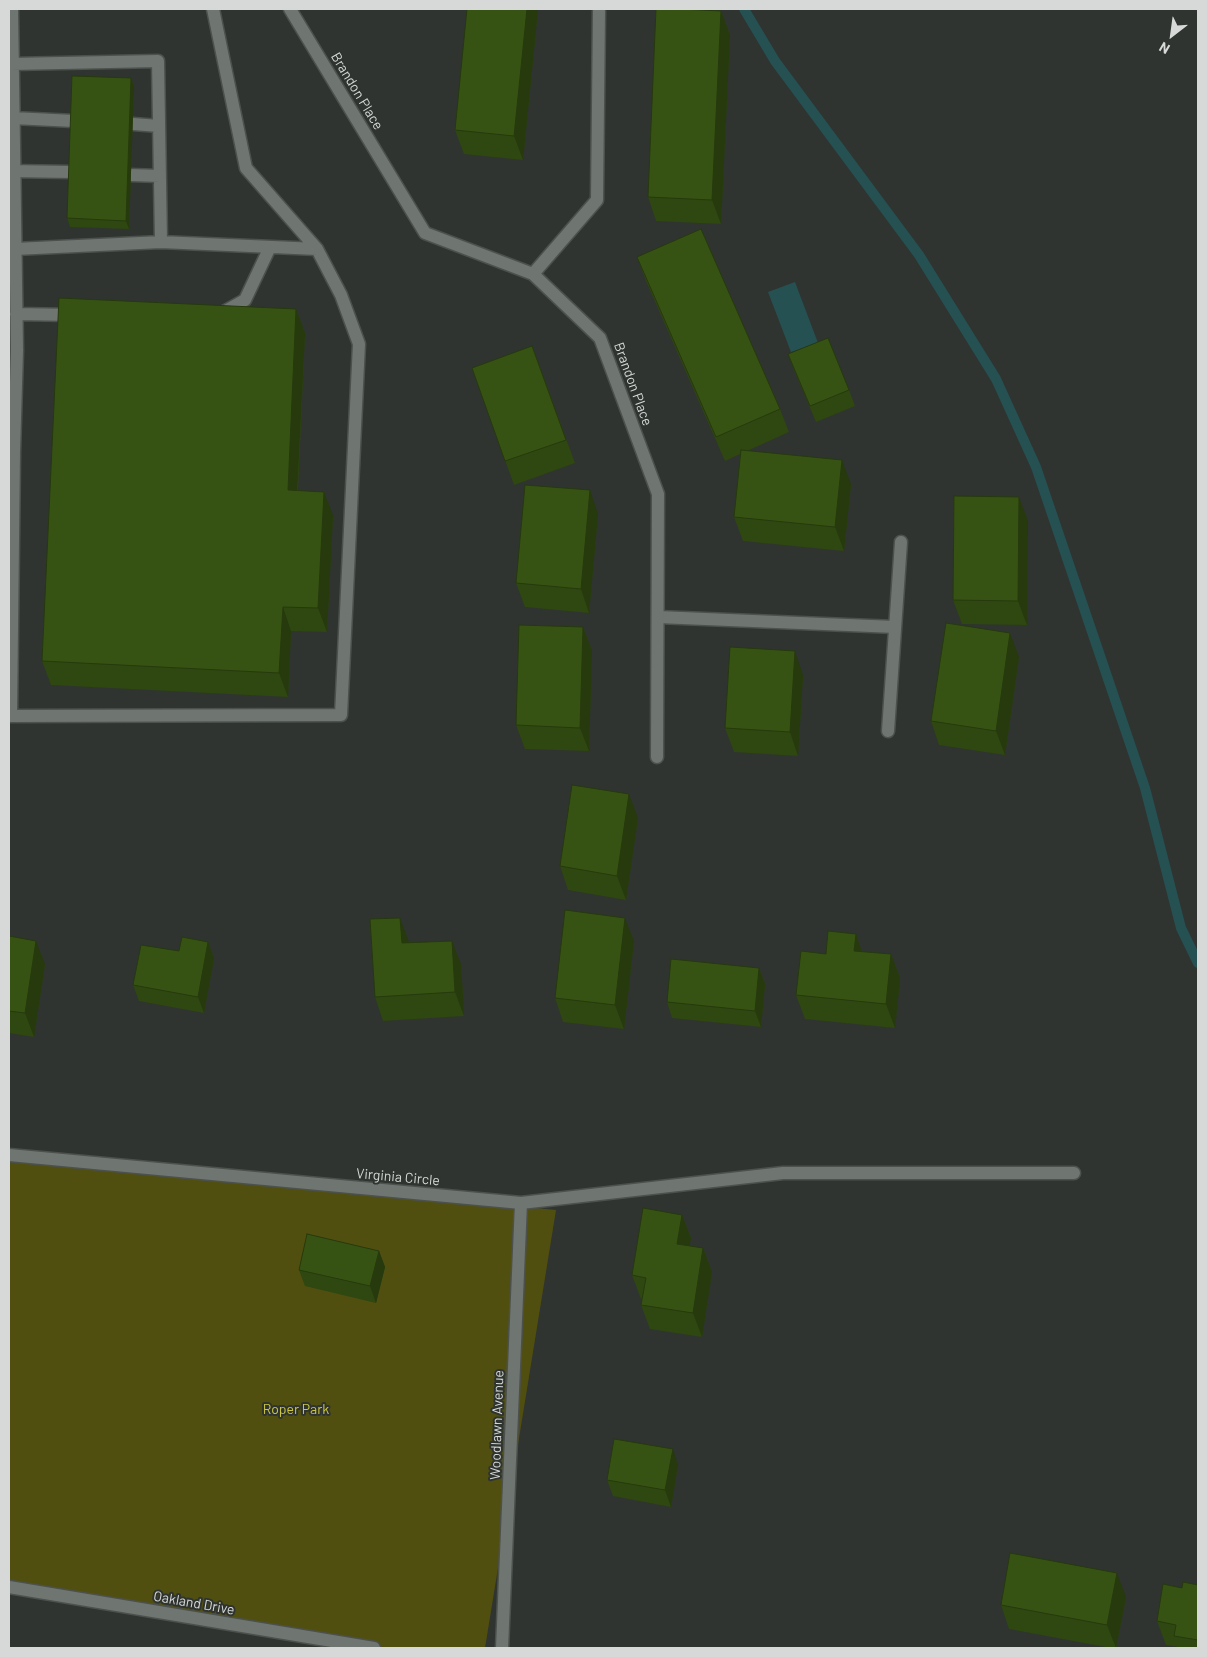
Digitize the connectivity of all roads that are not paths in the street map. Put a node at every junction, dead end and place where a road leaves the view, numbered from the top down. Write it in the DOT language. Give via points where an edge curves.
graph roads {
  1 [pos="12,9"];
  2 [pos="214,9"];
  3 [pos="290,9"];
  4 [pos="599,12"];
  5 [pos="12,64"];
  6 [pos="14,118"];
  7 [pos="74,121"];
  8 [pos="132,124"];
  9 [pos="159,126"];
  10 [pos="11,171"];
  11 [pos="72,172"];
  12 [pos="130,175"];
  13 [pos="160,176"];
  14 [pos="161,242"];
  15 [pos="270,247"];
  16 [pos="15,249"];
  17 [pos="317,249"];
  18 [pos="533,274"];
  19 [pos="16,314"];
  20 [pos="85,316"];
  21 [pos="203,318"];
  22 [pos="13,350"];
  23 [pos="11,452"];
  24 [pos="901,542"];
  25 [pos="658,618"];
  26 [pos="895,627"];
  27 [pos="10,716"];
  28 [pos="888,730"];
  29 [pos="657,757"];
  30 [pos="9,1155"];
  31 [pos="1074,1173"];
  32 [pos="521,1203"];
  33 [pos="9,1587"];
  34 [pos="374,1648"];
  35 [pos="502,1648"];
  1 -- 5 [label="street"];
  2 -- 17 [label="street" via="246,168"];
  3 -- 18 [label="street, Brandon Place" via="425,233"];
  4 -- 18 [label="street" via="597,200"];
  5 -- 6 [label="street"];
  5 -- 9 [label="street" via="158,61"];
  6 -- 7 [label="street"];
  6 -- 10 [label="street"];
  8 -- 9 [label="street"];
  9 -- 13 [label="street"];
  10 -- 11 [label="street"];
  10 -- 16 [label="street"];
  12 -- 13 [label="street"];
  13 -- 14 [label="street"];
  14 -- 15 [label="street"];
  14 -- 16 [label="street"];
  15 -- 17 [label="street"];
  15 -- 21 [label="street" via="245,300 213,318"];
  16 -- 19 [label="street"];
  17 -- 27 [label="street" via="359,344 341,715"];
  18 -- 25 [label="street, Brandon Place" via="600,338 658,494"];
  19 -- 20 [label="street"];
  19 -- 22 [label="street"];
  22 -- 23 [label="street"];
  23 -- 27 [label="street"];
  24 -- 26 [label="street"];
  25 -- 26 [label="street"];
  25 -- 29 [label="street, Brandon Place"];
  26 -- 28 [label="street"];
  30 -- 32 [label="street, Virginia Circle"];
  31 -- 32 [label="street, Virginia Circle" via="784,1173"];
  32 -- 35 [label="street, Woodlawn Avenue"];
  33 -- 34 [label="street, Oakland Drive"];
}
